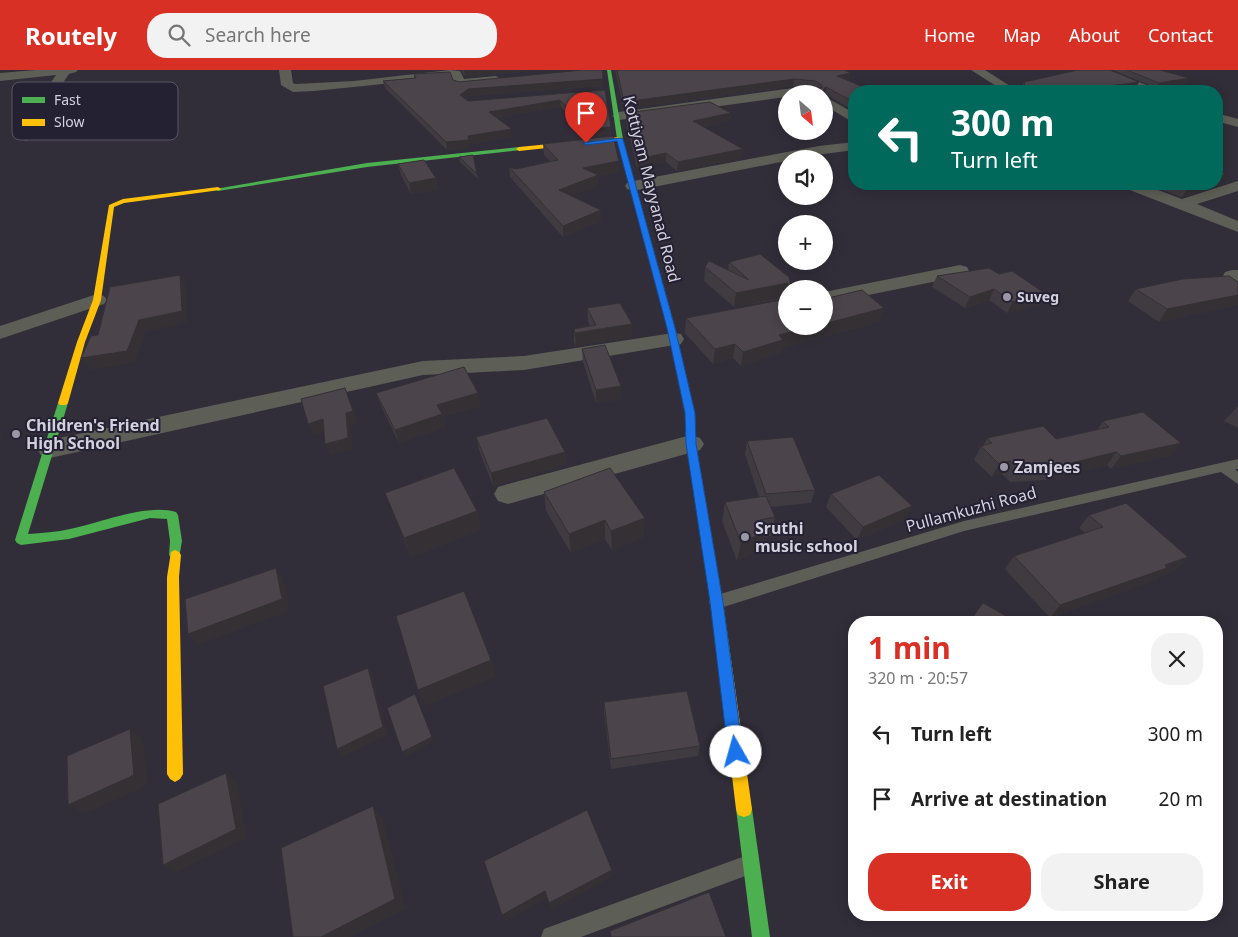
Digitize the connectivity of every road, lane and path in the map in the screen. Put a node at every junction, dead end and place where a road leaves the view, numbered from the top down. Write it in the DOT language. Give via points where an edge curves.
graph roads {
  1 [pos="68,70"];
  2 [pos="285,70"];
  3 [pos="609,70"];
  4 [pos="977,70"];
  5 [pos="1098,70"];
  6 [pos="0,77"];
  7 [pos="508,79"];
  8 [pos="59,82"];
  9 [pos="1002,85"];
  10 [pos="1135,85"];
  11 [pos="778,94"];
  12 [pos="833,106"];
  13 [pos="848,115"];
  14 [pos="619,116"];
  15 [pos="1223,119"];
  16 [pos="1238,123"];
  17 [pos="620,139"];
  18 [pos="848,147"];
  19 [pos="633,186"];
  20 [pos="1238,186"];
  21 [pos="1144,190"];
  22 [pos="1181,204"];
  23 [pos="1238,227"];
  24 [pos="960,271"];
  25 [pos="1238,276"];
  26 [pos="1238,290"];
  27 [pos="833,296"];
  28 [pos="87,303"];
  29 [pos="0,318"];
  30 [pos="678,330"];
  31 [pos="0,333"];
  32 [pos="691,444"];
  33 [pos="50,449"];
  34 [pos="1238,464"];
  35 [pos="1223,467"];
  36 [pos="1238,479"];
  37 [pos="508,494"];
  38 [pos="717,602"];
  39 [pos="175,774"];
  40 [pos="750,865"];
  41 [pos="552,937"];
  42 [pos="760,937"];
  1 -- 6 [label="street"];
  1 -- 8 [label="street"];
  2 -- 7 [label="street" via="287,85 293,88 368,84 456,73 460,83"];
  3 -- 14 [label="street, Kottiyam Mayyanad Road" via="607,91"];
  4 -- 9 [label="street"];
  5 -- 10 [label="street"];
  11 -- 14 [label="street"];
  12 -- 13 [label="street"];
  14 -- 17 [label="street, Kottiyam Mayyanad Road"];
  15 -- 16 [label="street"];
  17 -- 19 [label="street, Kottiyam Mayyanad Road"];
  17 -- 28 [label="street" via="367,165 230,188 123,201 111,206"];
  18 -- 19 [label="street"];
  19 -- 30 [label="street, Kottiyam Mayyanad Road"];
  20 -- 22 [label="street"];
  21 -- 22 [label="street"];
  22 -- 23 [label="street"];
  24 -- 27 [label="street"];
  25 -- 26 [label="street" via="1232,276 1230,282"];
  28 -- 29 [label="street"];
  28 -- 31 [label="street"];
  28 -- 33 [label="street" via="81,342"];
  30 -- 32 [label="street, Kottiyam Mayyanad Road" via="690,413"];
  30 -- 33 [label="street" via="524,363 423,368"];
  32 -- 37 [label="street"];
  32 -- 38 [label="street, Kottiyam Mayyanad Road"];
  33 -- 39 [label="street" via="21,540 69,534 150,514 172,515 176,541 173,577"];
  34 -- 35 [label="lane, Pullamkuzhi Road"];
  35 -- 36 [label="lane"];
  35 -- 38 [label="lane, Pullamkuzhi Road" via="964,526"];
  38 -- 40 [label="street, Kottiyam Mayyanad Road"];
  40 -- 41 [label="lane"];
  40 -- 42 [label="street, Kottiyam Mayyanad Road"];
}
